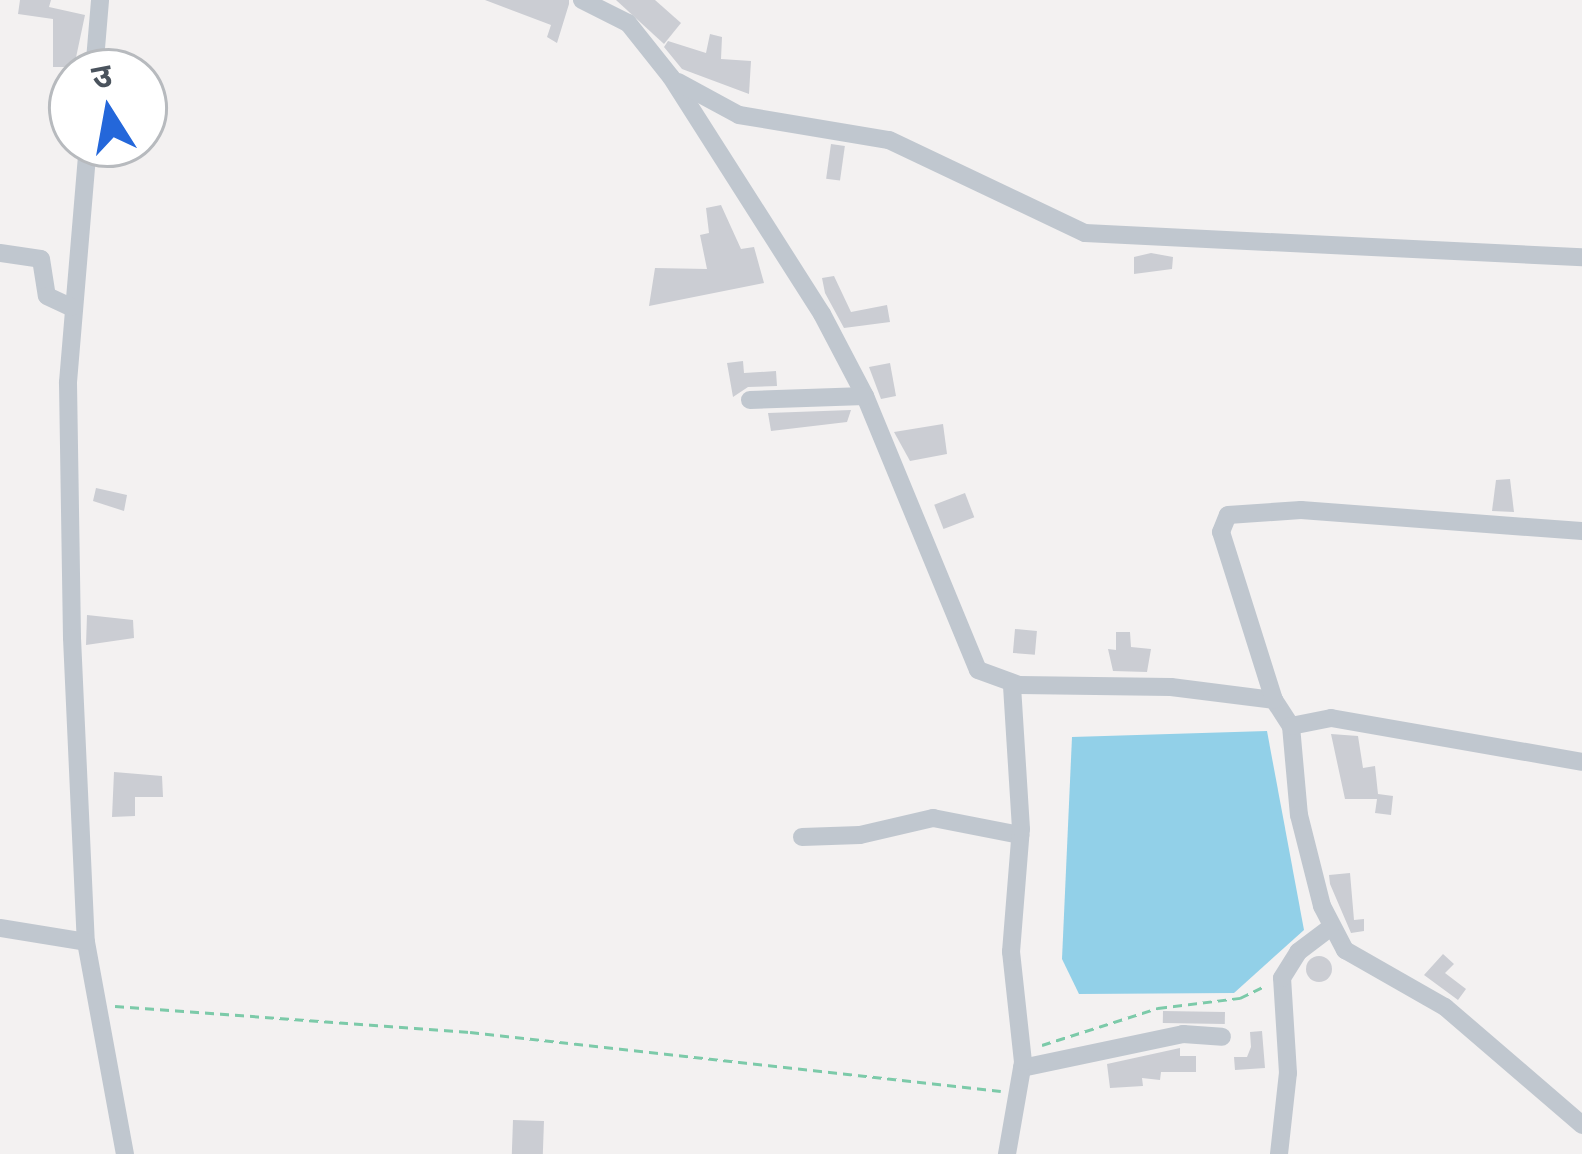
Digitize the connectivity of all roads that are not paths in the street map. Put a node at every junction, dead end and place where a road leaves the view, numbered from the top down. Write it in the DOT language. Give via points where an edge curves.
graph roads {
  1 [pos="100,0"];
  2 [pos="582,0"];
  3 [pos="96,48"];
  4 [pos="671,77"];
  5 [pos="86,168"];
  6 [pos="0,253"];
  7 [pos="1582,257"];
  8 [pos="71,308"];
  9 [pos="865,396"];
  10 [pos="750,400"];
  11 [pos="1582,531"];
  12 [pos="1012,684"];
  13 [pos="1274,700"];
  14 [pos="1291,726"];
  15 [pos="1582,762"];
  16 [pos="1020,835"];
  17 [pos="802,837"];
  18 [pos="0,928"];
  19 [pos="1330,928"];
  20 [pos="86,942"];
  21 [pos="1222,1037"];
  22 [pos="1022,1059"];
  23 [pos="1582,1125"];
  24 [pos="125,1154"];
  25 [pos="1006,1154"];
  26 [pos="1279,1154"];
  1 -- 3 [label="street"];
  2 -- 4 [label="street" via="628,23"];
  4 -- 7 [label="street" via="739,115 889,140 1063,228"];
  4 -- 9 [label="street"];
  5 -- 8 [label="street"];
  6 -- 8 [label="street" via="41,260 47,296"];
  8 -- 20 [label="street" via="71,616"];
  9 -- 10 [label="street"];
  9 -- 12 [label="street" via="967,650 986,677"];
  11 -- 13 [label="street" via="1301,510 1228,515 1221,532"];
  12 -- 13 [label="street" via="1171,687"];
  12 -- 16 [label="street"];
  13 -- 14 [label="street"];
  14 -- 15 [label="street" via="1331,718"];
  14 -- 19 [label="street" via="1299,815"];
  16 -- 17 [label="street" via="933,818 860,836"];
  16 -- 22 [label="street" via="1010,952"];
  18 -- 20 [label="street"];
  19 -- 23 [label="street" via="1345,950 1477,1031"];
  19 -- 26 [label="street" via="1298,952 1282,978 1287,1092"];
  20 -- 24 [label="street"];
  21 -- 22 [label="street" via="1183,1034"];
  22 -- 25 [label="street"];
}
